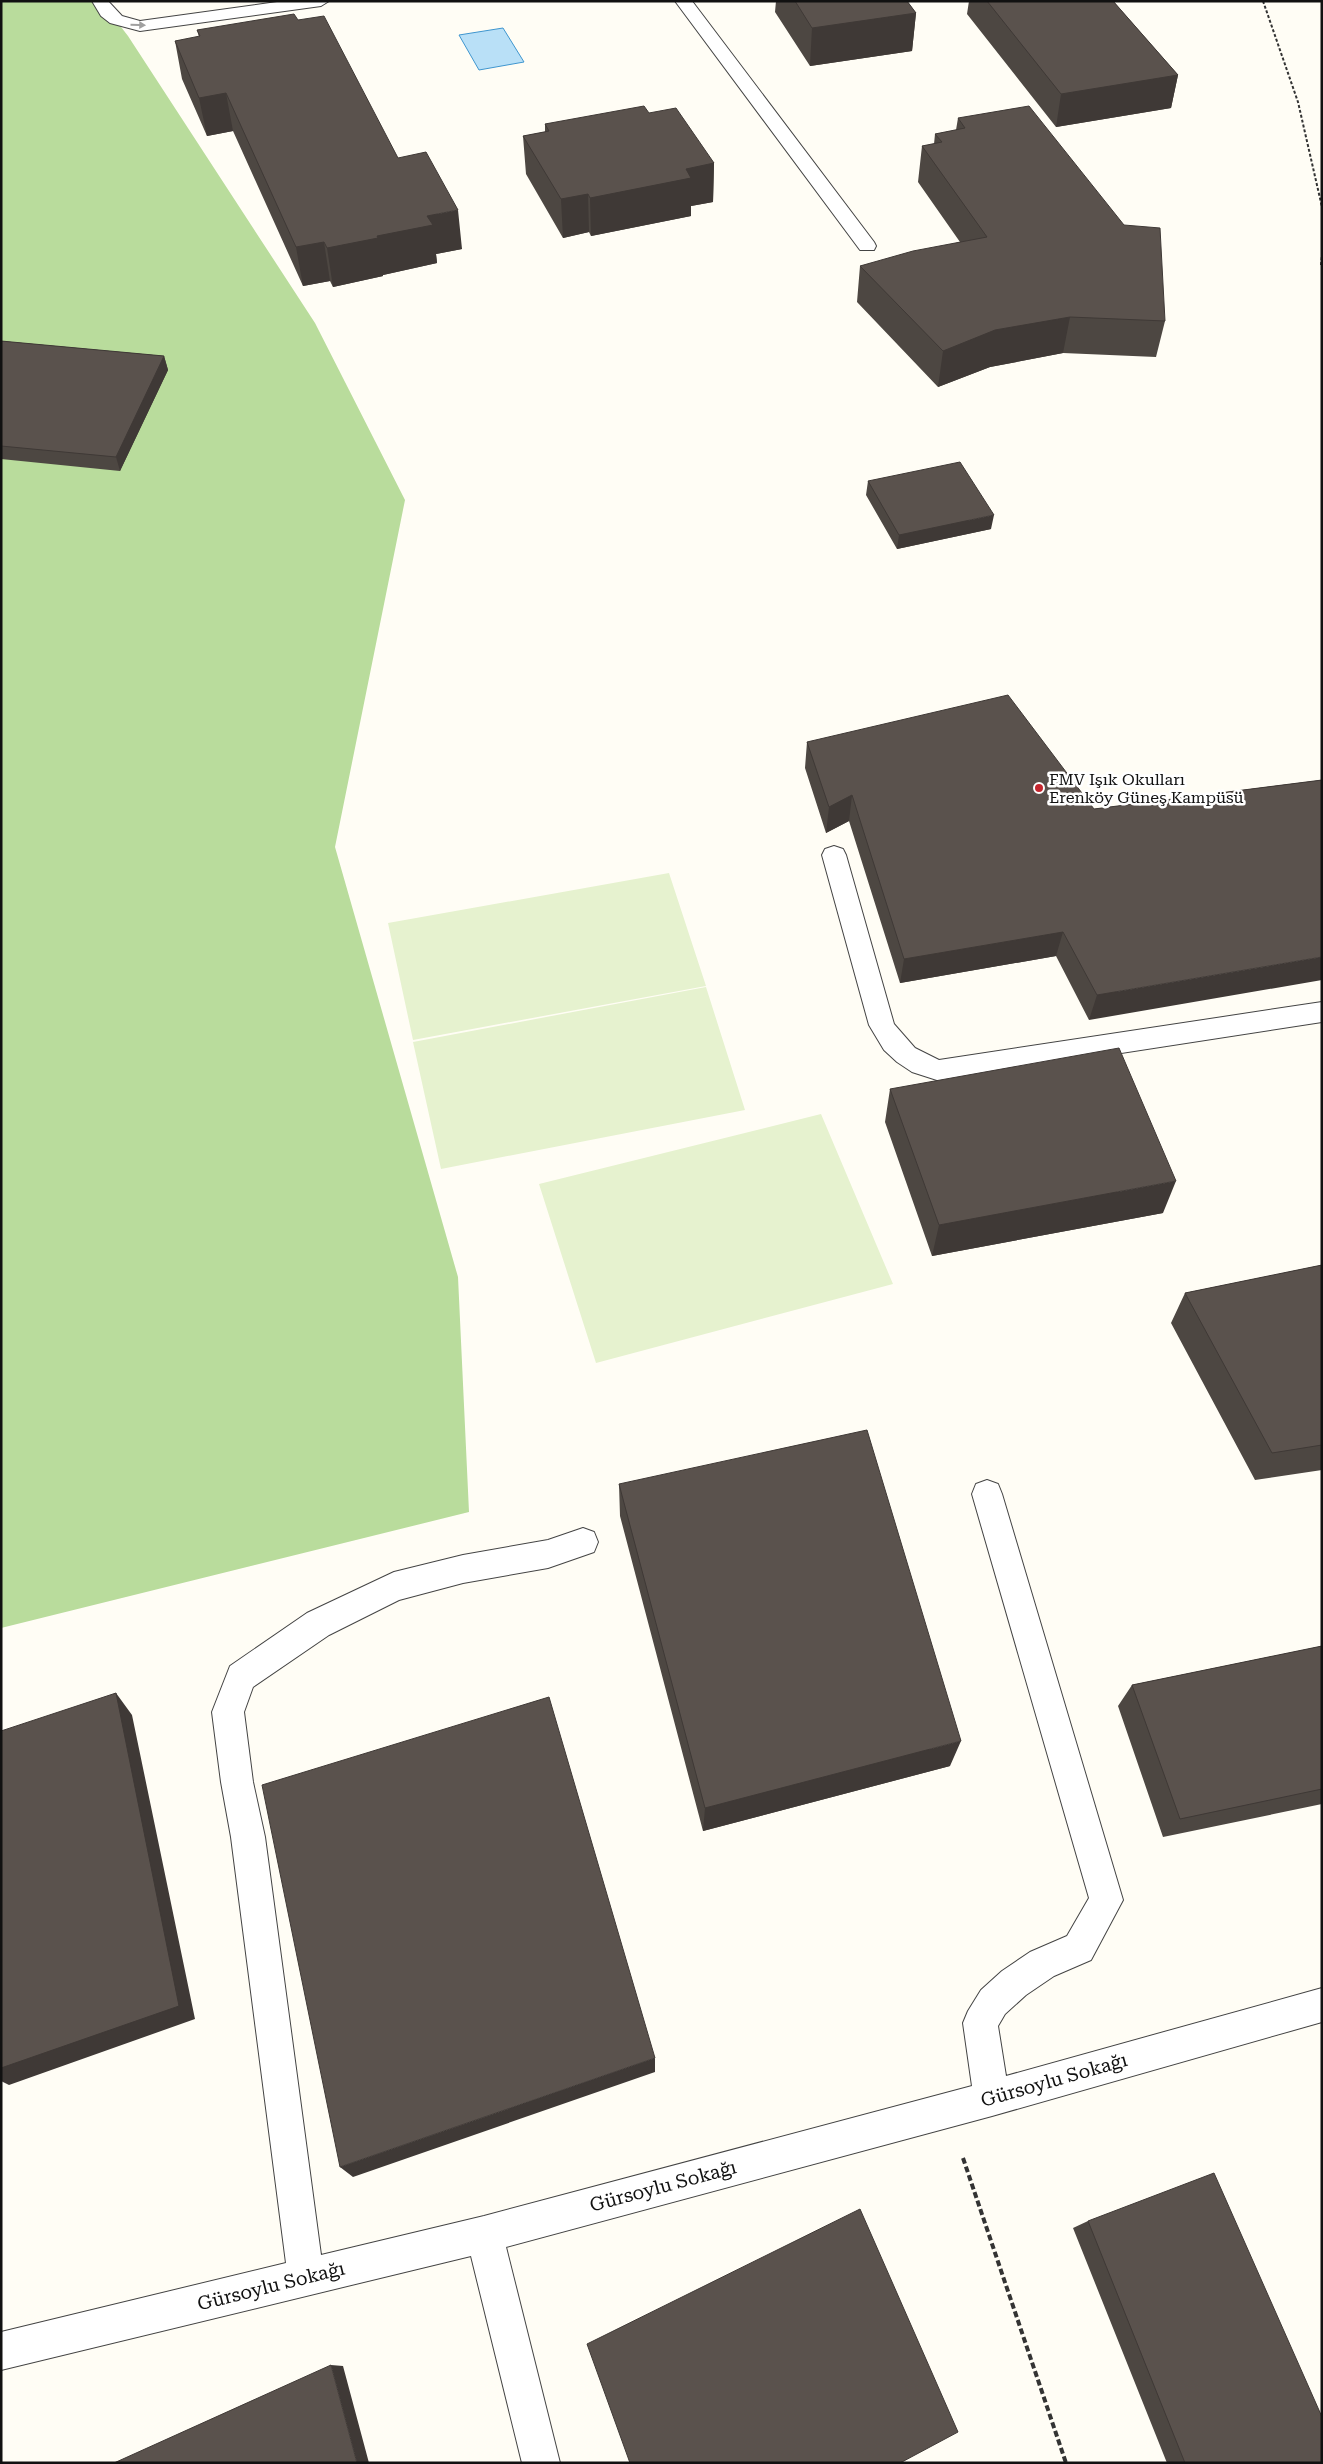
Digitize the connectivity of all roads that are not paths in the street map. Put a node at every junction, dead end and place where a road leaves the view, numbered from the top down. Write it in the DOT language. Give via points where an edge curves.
graph roads {
  1 [pos="100,1"];
  2 [pos="321,1"];
  3 [pos="683,1"];
  4 [pos="867,246"];
  5 [pos="834,855"];
  6 [pos="1322,1012"];
  7 [pos="986,1494"];
  8 [pos="583,1542"];
  9 [pos="1322,2005"];
  10 [pos="992,2098"];
  11 [pos="484,2234"];
  12 [pos="306,2278"];
  13 [pos="1,2352"];
  14 [pos="541,2463"];
  1 -- 2 [label="street, one-way" via="111,18 134,26"];
  3 -- 4 [label="street"];
  5 -- 6 [label="street" via="882,1026 901,1054 940,1072"];
  7 -- 10 [label="street" via="1106,1900 1080,1948 1042,1964 1014,1982 993,2002 980,2023"];
  8 -- 12 [label="street" via="548,1554 463,1569 394,1587 318,1624 241,1677 228,1712 248,1837"];
  9 -- 10 [label="street, Gürsoylu Sokağı"];
  10 -- 11 [label="street, Gürsoylu Sokağı"];
  11 -- 12 [label="street, Gürsoylu Sokağı"];
  11 -- 14 [label="street"];
  12 -- 13 [label="street, Gürsoylu Sokağı"];
}
